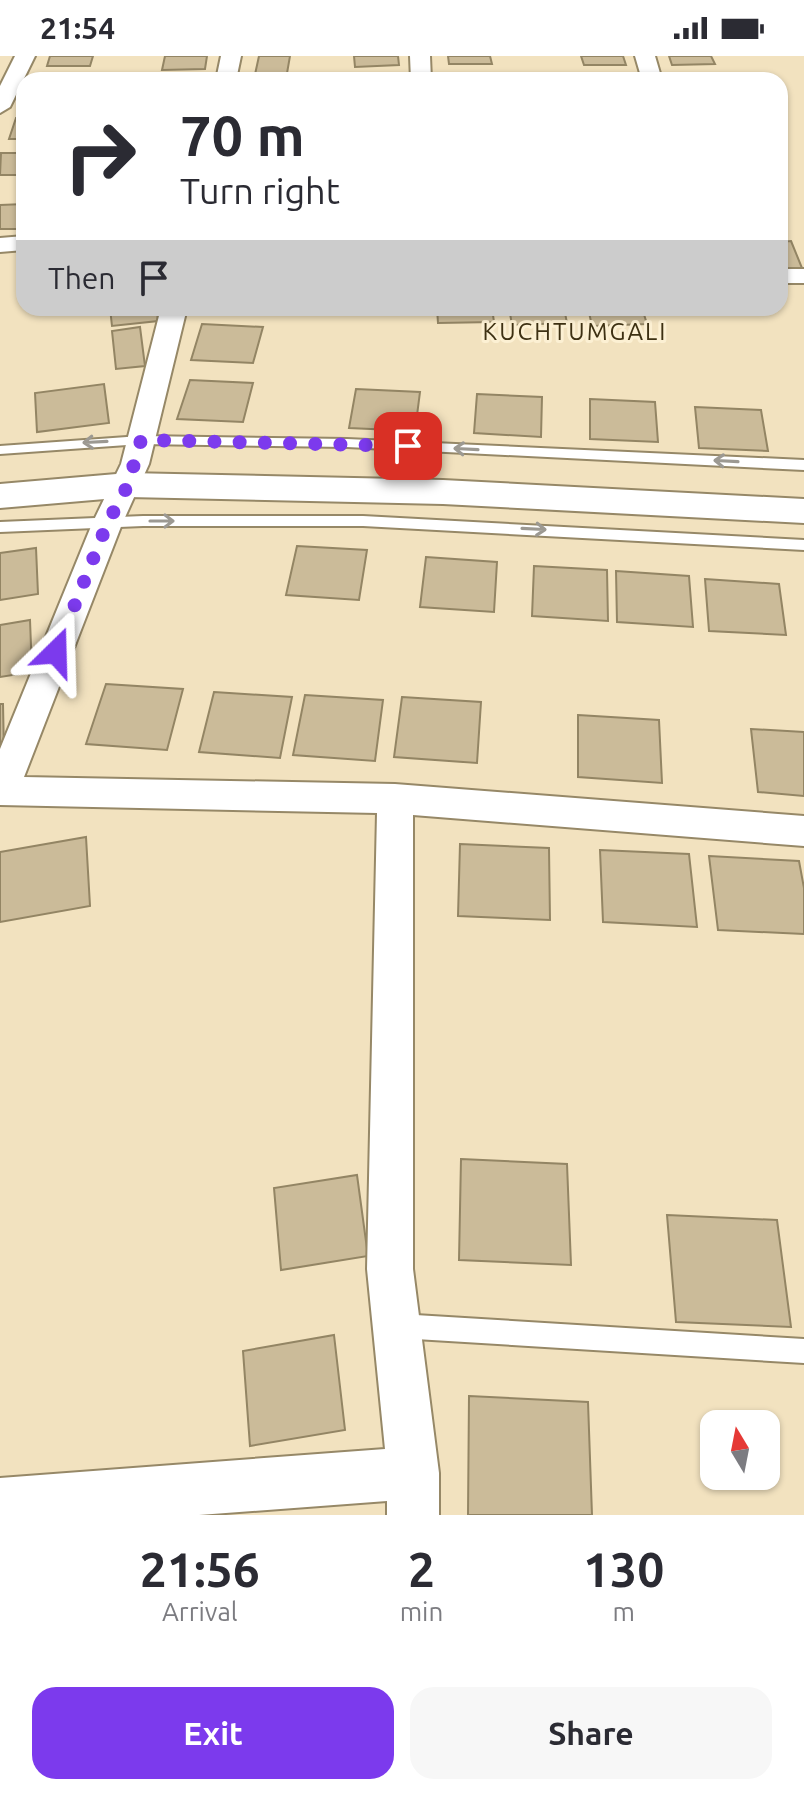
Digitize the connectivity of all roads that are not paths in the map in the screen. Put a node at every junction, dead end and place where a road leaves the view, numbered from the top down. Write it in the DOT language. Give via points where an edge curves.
graph roads {
  1 [pos="16,74"];
  2 [pos="0,107"];
  3 [pos="172,316"];
  4 [pos="0,450"];
  5 [pos="135,463"];
  6 [pos="804,465"];
  7 [pos="0,476"];
  8 [pos="804,488"];
  9 [pos="0,496"];
  10 [pos="804,511"];
  11 [pos="107,524"];
  12 [pos="0,527"];
  13 [pos="804,545"];
  14 [pos="0,791"];
  15 [pos="395,799"];
  16 [pos="804,831"];
  17 [pos="396,1326"];
  18 [pos="804,1351"];
  19 [pos="413,1494"];
  20 [pos="0,1504"];
  1 -- 2 [label="street"];
  3 -- 5 [label="street"];
  5 -- 4 [label="lane, one-way"];
  6 -- 5 [label="lane, one-way" via="363,443"];
  5 -- 7 [label="main road"];
  5 -- 8 [label="main road"];
  5 -- 9 [label="main road"];
  5 -- 10 [label="main road" via="443,492"];
  5 -- 11 [label="street"];
  11 -- 12 [label="lane"];
  11 -- 13 [label="lane, one-way" via="363,521"];
  11 -- 14 [label="street"];
  14 -- 15 [label="street"];
  15 -- 16 [label="street"];
  15 -- 17 [label="street" via="390,1269"];
  17 -- 18 [label="lane"];
  17 -- 19 [label="street"];
  19 -- 20 [label="street"];
}
